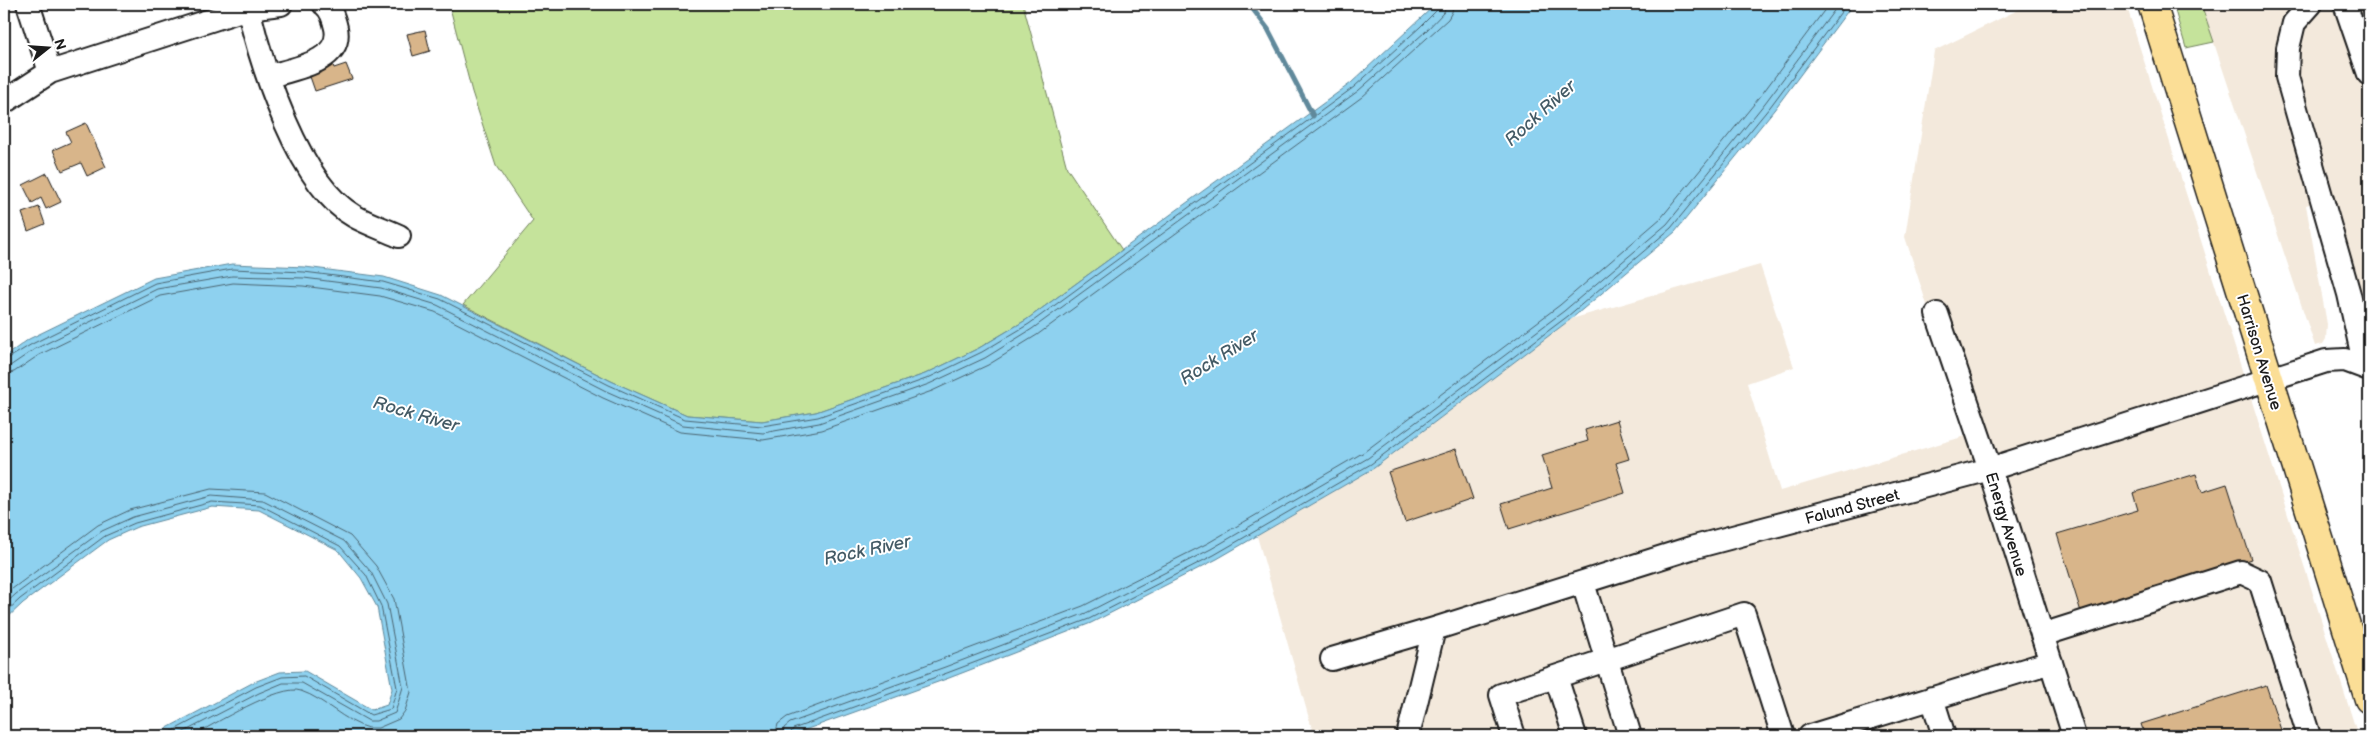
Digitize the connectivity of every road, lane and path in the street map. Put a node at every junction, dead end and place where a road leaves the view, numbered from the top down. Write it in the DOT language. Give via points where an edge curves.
graph roads {
  1 [pos="28,4"];
  2 [pos="281,4"];
  3 [pos="324,4"];
  4 [pos="2152,4"];
  5 [pos="2312,4"];
  6 [pos="2345,4"];
  7 [pos="248,6"];
  8 [pos="50,72"];
  9 [pos="2369,74"];
  10 [pos="269,76"];
  11 [pos="4,102"];
  12 [pos="399,236"];
  13 [pos="1937,314"];
  14 [pos="2367,368"];
  15 [pos="2269,380"];
  16 [pos="1990,469"];
  17 [pos="1583,583"];
  18 [pos="1434,630"];
  19 [pos="2042,635"];
  20 [pos="1332,659"];
  21 [pos="1606,660"];
  22 [pos="2051,662"];
  23 [pos="1556,677"];
  24 [pos="1932,698"];
  25 [pos="2369,699"];
  26 [pos="1408,736"];
  27 [pos="1514,736"];
  28 [pos="1575,736"];
  29 [pos="1630,736"];
  30 [pos="1783,736"];
  31 [pos="1810,736"];
  32 [pos="1944,736"];
  33 [pos="2074,736"];
  34 [pos="2309,736"];
  1 -- 8 [label="street"];
  2 -- 7 [label="street"];
  3 -- 10 [label="street" via="335,21 338,35 335,47 324,57 299,68"];
  4 -- 15 [label="main road, Harrison Avenue"];
  5 -- 14 [label="street" via="2294,23 2288,48 2287,77"];
  6 -- 9 [label="street"];
  7 -- 8 [label="street"];
  7 -- 10 [label="street"];
  8 -- 11 [label="street"];
  10 -- 12 [label="street" via="301,154 326,192 353,216"];
  13 -- 16 [label="street, Energy Avenue"];
  14 -- 15 [label="street, Falund Street" via="2345,360 2326,361"];
  15 -- 16 [label="street, Falund Street"];
  15 -- 25 [label="main road, Harrison Avenue"];
  16 -- 17 [label="street, Falund Street" via="1691,548"];
  16 -- 19 [label="street, Energy Avenue"];
  17 -- 18 [label="street, Falund Street"];
  17 -- 21 [label="street"];
  18 -- 20 [label="street, Falund Street"];
  18 -- 26 [label="street"];
  19 -- 22 [label="street, Energy Avenue"];
  19 -- 34 [label="street" via="2241,572 2260,581"];
  21 -- 23 [label="street"];
  21 -- 29 [label="street"];
  21 -- 30 [label="street" via="1744,614"];
  22 -- 24 [label="street"];
  22 -- 33 [label="street, Energy Avenue"];
  23 -- 27 [label="street" via="1501,695"];
  23 -- 28 [label="street"];
  24 -- 31 [label="street"];
  24 -- 32 [label="street"];
}
